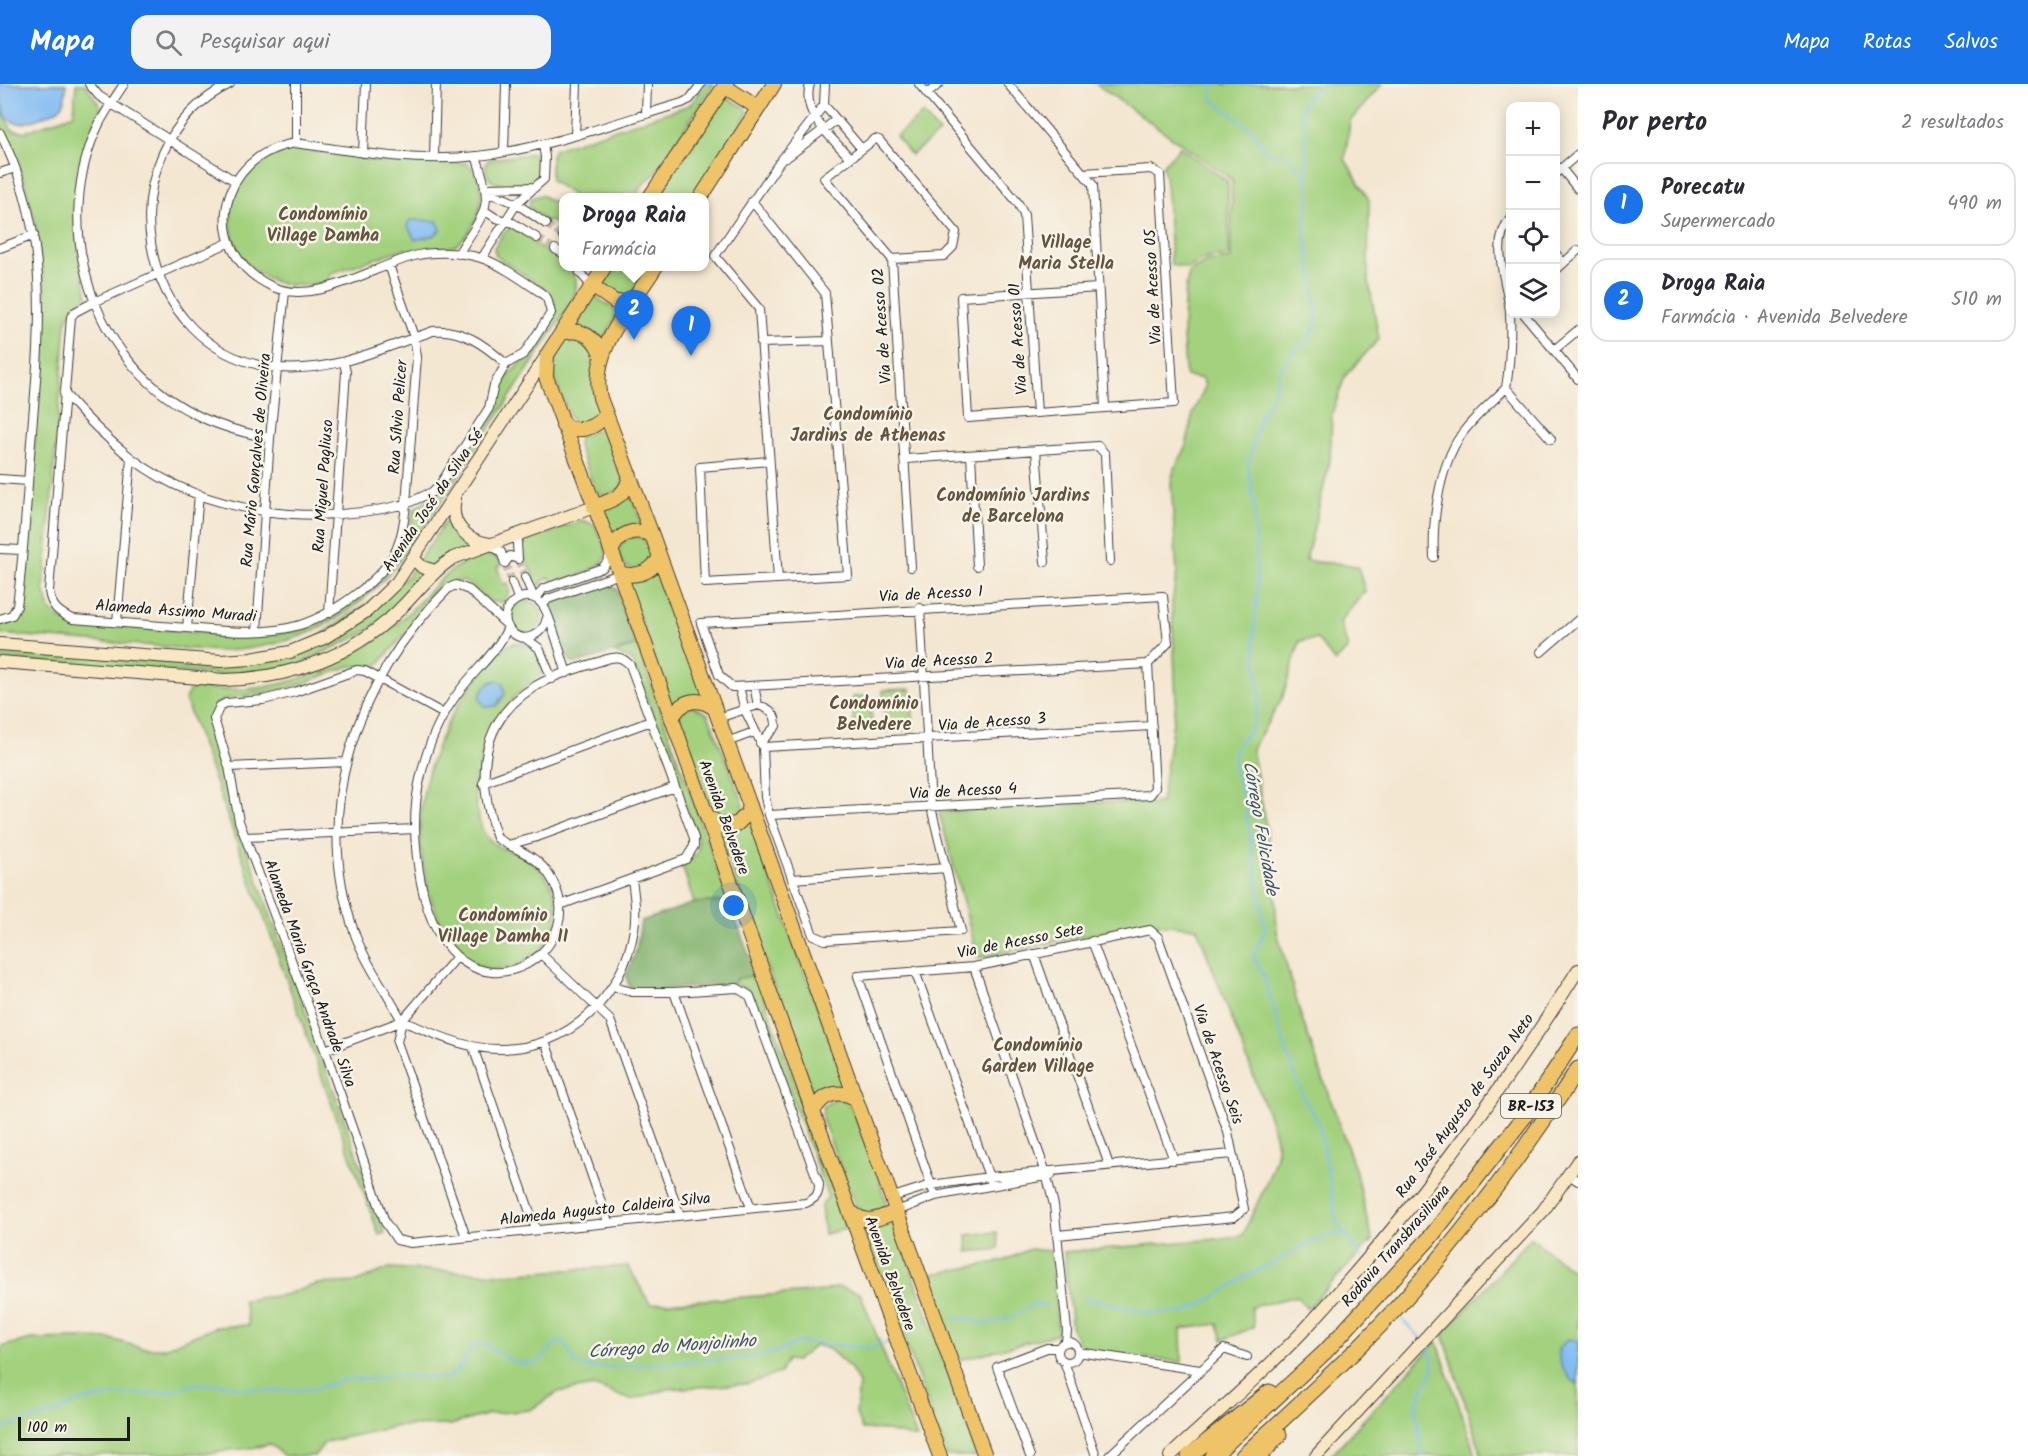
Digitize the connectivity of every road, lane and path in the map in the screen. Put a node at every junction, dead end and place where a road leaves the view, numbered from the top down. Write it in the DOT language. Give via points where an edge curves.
graph roads {
  1 [pos="89,84"];
  2 [pos="124,84"];
  3 [pos="230,84"];
  4 [pos="296,84"];
  5 [pos="366,84"];
  6 [pos="436,84"];
  7 [pos="506,84"];
  8 [pos="577,84"];
  9 [pos="647,84"];
  10 [pos="701,84"];
  11 [pos="774,84"];
  12 [pos="810,84"];
  13 [pos="825,84"];
  14 [pos="919,84"];
  15 [pos="939,84"];
  16 [pos="1008,84"];
  17 [pos="725,85"];
  18 [pos="927,94"];
  19 [pos="112,103"];
  20 [pos="824,105"];
  21 [pos="758,108"];
  22 [pos="645,114"];
  23 [pos="813,117"];
  24 [pos="836,120"];
  25 [pos="825,130"];
  26 [pos="0,133"];
  27 [pos="575,135"];
  28 [pos="171,141"];
  29 [pos="296,143"];
  30 [pos="543,145"];
  31 [pos="861,148"];
  32 [pos="504,152"];
  33 [pos="363,153"];
  34 [pos="1578,154"];
  35 [pos="476,156"];
  36 [pos="434,157"];
  37 [pos="849,157"];
  38 [pos="779,163"];
  39 [pos="15,168"];
  40 [pos="1560,168"];
  41 [pos="1560,172"];
  42 [pos="0,173"];
  43 [pos="1083,173"];
  44 [pos="235,181"];
  45 [pos="535,188"];
  46 [pos="1578,189"];
  47 [pos="487,191"];
  48 [pos="653,193"];
  49 [pos="704,193"];
  50 [pos="752,201"];
  51 [pos="517,204"];
  52 [pos="485,211"];
  53 [pos="505,221"];
  54 [pos="546,224"];
  55 [pos="1506,224"];
  56 [pos="34,236"];
  57 [pos="537,238"];
  58 [pos="228,243"];
  59 [pos="0,248"];
  60 [pos="1578,250"];
  61 [pos="458,254"];
  62 [pos="482,258"];
  63 [pos="892,259"];
  64 [pos="1560,259"];
  65 [pos="1563,263"];
  66 [pos="390,265"];
  67 [pos="1560,266"];
  68 [pos="580,271"];
  69 [pos="602,271"];
  70 [pos="653,271"];
  71 [pos="158,274"];
  72 [pos="1506,279"];
  73 [pos="592,286"];
  74 [pos="1098,288"];
  75 [pos="285,291"];
  76 [pos="1028,293"];
  77 [pos="94,302"];
  78 [pos="632,302"];
  79 [pos="1509,318"];
  80 [pos="1527,318"];
  81 [pos="1578,330"];
  82 [pos="562,333"];
  83 [pos="414,337"];
  84 [pos="829,341"];
  85 [pos="761,343"];
  86 [pos="1554,350"];
  87 [pos="548,355"];
  88 [pos="601,355"];
  89 [pos="344,363"];
  90 [pos="506,364"];
  91 [pos="278,368"];
  92 [pos="1578,379"];
  93 [pos="1506,388"];
  94 [pos="64,393"];
  95 [pos="1105,407"];
  96 [pos="1037,413"];
  97 [pos="606,414"];
  98 [pos="563,426"];
  99 [pos="270,438"];
  100 [pos="1551,439"];
  101 [pos="1036,450"];
  102 [pos="971,455"];
  103 [pos="131,458"];
  104 [pos="906,459"];
  105 [pos="769,461"];
  106 [pos="630,475"];
  107 [pos="0,479"];
  108 [pos="28,481"];
  109 [pos="199,494"];
  110 [pos="456,495"];
  111 [pos="406,504"];
  112 [pos="594,507"];
  113 [pos="265,511"];
  114 [pos="334,515"];
  115 [pos="520,532"];
  116 [pos="652,535"];
  117 [pos="489,544"];
  118 [pos="0,549"];
  119 [pos="22,550"];
  120 [pos="611,551"];
  121 [pos="660,557"];
  122 [pos="1434,557"];
  123 [pos="414,559"];
  124 [pos="1110,561"];
  125 [pos="1045,562"];
  126 [pos="976,566"];
  127 [pos="911,567"];
  128 [pos="435,571"];
  129 [pos="620,574"];
  130 [pos="525,577"];
  131 [pos="778,579"];
  132 [pos="512,582"];
  133 [pos="518,598"];
  134 [pos="538,601"];
  135 [pos="485,603"];
  136 [pos="508,608"];
  137 [pos="920,608"];
  138 [pos="329,613"];
  139 [pos="547,618"];
  140 [pos="0,619"];
  141 [pos="1578,620"];
  142 [pos="117,622"];
  143 [pos="508,626"];
  144 [pos="187,628"];
  145 [pos="256,631"];
  146 [pos="522,637"];
  147 [pos="0,644"];
  148 [pos="1541,652"];
  149 [pos="488,658"];
  150 [pos="0,662"];
  151 [pos="1148,664"];
  152 [pos="567,673"];
  153 [pos="924,676"];
  154 [pos="378,678"];
  155 [pos="552,679"];
  156 [pos="754,686"];
  157 [pos="735,687"];
  158 [pos="758,705"];
  159 [pos="744,710"];
  160 [pos="716,713"];
  161 [pos="444,714"];
  162 [pos="672,719"];
  163 [pos="651,721"];
  164 [pos="1152,726"];
  165 [pos="754,732"];
  166 [pos="927,740"];
  167 [pos="727,742"];
  168 [pos="761,745"];
  169 [pos="346,762"];
  170 [pos="229,766"];
  171 [pos="483,783"];
  172 [pos="675,787"];
  173 [pos="750,805"];
  174 [pos="931,807"];
  175 [pos="769,815"];
  176 [pos="707,816"];
  177 [pos="415,829"];
  178 [pos="339,833"];
  179 [pos="245,837"];
  180 [pos="537,837"];
  181 [pos="508,845"];
  182 [pos="532,858"];
  183 [pos="946,868"];
  184 [pos="632,879"];
  185 [pos="792,879"];
  186 [pos="560,905"];
  187 [pos="1150,930"];
  188 [pos="1092,941"];
  189 [pos="541,954"];
  190 [pos="1035,954"];
  191 [pos="456,958"];
  192 [pos="974,967"];
  193 [pos="1578,970"];
  194 [pos="915,971"];
  195 [pos="614,987"];
  196 [pos="674,992"];
  197 [pos="598,1006"];
  198 [pos="402,1021"];
  199 [pos="1578,1035"];
  200 [pos="545,1041"];
  201 [pos="472,1047"];
  202 [pos="325,1050"];
  203 [pos="1578,1069"];
  204 [pos="856,1099"];
  205 [pos="813,1112"];
  206 [pos="1232,1154"];
  207 [pos="1174,1160"];
  208 [pos="1578,1161"];
  209 [pos="1109,1165"];
  210 [pos="1046,1174"];
  211 [pos="1574,1178"];
  212 [pos="991,1181"];
  213 [pos="931,1185"];
  214 [pos="909,1193"];
  215 [pos="935,1196"];
  216 [pos="893,1197"];
  217 [pos="913,1205"];
  218 [pos="751,1208"];
  219 [pos="851,1212"];
  220 [pos="897,1212"];
  221 [pos="680,1215"];
  222 [pos="608,1222"];
  223 [pos="536,1230"];
  224 [pos="1058,1234"];
  225 [pos="466,1237"];
  226 [pos="397,1240"];
  227 [pos="1064,1346"];
  228 [pos="1325,1353"];
  229 [pos="1247,1357"];
  230 [pos="1072,1358"];
  231 [pos="1344,1361"];
  232 [pos="1200,1370"];
  233 [pos="940,1456"];
  234 [pos="985,1456"];
  235 [pos="1030,1456"];
  236 [pos="1096,1456"];
  237 [pos="1109,1456"];
  238 [pos="1170,1456"];
  239 [pos="1189,1456"];
  240 [pos="1213,1456"];
  241 [pos="1243,1456"];
  242 [pos="1260,1456"];
  243 [pos="1316,1456"];
  1 -- 19 [label="street"];
  2 -- 19 [label="street"];
  3 -- 28 [label="street" via="199,105"];
  4 -- 29 [label="street"];
  5 -- 33 [label="street"];
  6 -- 36 [label="street"];
  7 -- 32 [label="street"];
  8 -- 27 [label="street"];
  9 -- 22 [label="street"];
  10 -- 22 [label="street" via="690,99"];
  11 -- 21 [label="main road"];
  12 -- 23 [label="street" via="808,103"];
  13 -- 20 [label="street"];
  14 -- 18 [label="street, Via de Acesso 01"];
  15 -- 18 [label="street"];
  16 -- 43 [label="street"];
  17 -- 21 [label="main road"];
  17 -- 48 [label="main road"];
  18 -- 76 [label="street, Via de Acesso 01" via="1018,203 1024,215"];
  19 -- 28 [label="street"];
  19 -- 77 [label="street" via="90,149 79,203 80,250"];
  20 -- 23 [label="street"];
  20 -- 24 [label="street"];
  21 -- 49 [label="main road"];
  22 -- 27 [label="street"];
  23 -- 25 [label="street"];
  23 -- 38 [label="street"];
  24 -- 25 [label="street"];
  24 -- 31 [label="street"];
  25 -- 37 [label="street"];
  25 -- 38 [label="street"];
  26 -- 39 [label="street"];
  27 -- 30 [label="street"];
  28 -- 44 [label="street"];
  28 -- 71 [label="street" via="154,179 149,202 147,225"];
  29 -- 33 [label="street"];
  29 -- 44 [label="street" via="266,152 242,170"];
  30 -- 32 [label="street"];
  30 -- 45 [label="street" via="546,171"];
  31 -- 37 [label="street"];
  31 -- 63 [label="street" via="879,140 956,232 953,247 944,256"];
  32 -- 35 [label="street"];
  33 -- 36 [label="street"];
  34 -- 40 [label="street"];
  35 -- 36 [label="street"];
  35 -- 47 [label="street"];
  37 -- 63 [label="street, Via de Acesso 02" via="824,178"];
  38 -- 50 [label="street"];
  39 -- 42 [label="street"];
  39 -- 56 [label="street"];
  41 -- 46 [label="street"];
  43 -- 74 [label="street" via="1093,185"];
  43 -- 95 [label="street, Via de Acesso 05" via="1157,170 1161,179 1174,403"];
  44 -- 58 [label="street" via="226,208"];
  45 -- 47 [label="street"];
  45 -- 51 [label="street"];
  47 -- 51 [label="street"];
  47 -- 52 [label="street"];
  50 -- 84 [label="street" via="825,293"];
  50 -- 85 [label="street" via="715,256 759,309"];
  51 -- 53 [label="street"];
  51 -- 54 [label="street"];
  52 -- 53 [label="street"];
  52 -- 61 [label="street"];
  53 -- 57 [label="street"];
  53 -- 62 [label="street"];
  55 -- 72 [label="street" via="1500,246"];
  56 -- 59 [label="street"];
  56 -- 108 [label="street" via="41,314"];
  58 -- 71 [label="street"];
  58 -- 75 [label="street" via="254,277"];
  60 -- 65 [label="street"];
  61 -- 62 [label="street"];
  61 -- 66 [label="street" via="414,256"];
  62 -- 90 [label="street" via="540,292 550,306 546,321 524,354"];
  63 -- 104 [label="street, Via de Acesso 02"];
  64 -- 65 [label="street"];
  65 -- 67 [label="street"];
  66 -- 75 [label="street" via="322,289"];
  66 -- 83 [label="street, Rua Sílvio Pelicer"];
  68 -- 73 [label="street"];
  69 -- 73 [label="main road"];
  70 -- 78 [label="main road, Avenida Belvedere"];
  71 -- 77 [label="street"];
  71 -- 91 [label="street" via="178,310 211,342 254,363"];
  73 -- 78 [label="main road" via="615,302"];
  73 -- 82 [label="main road"];
  74 -- 76 [label="street"];
  74 -- 95 [label="street"];
  75 -- 91 [label="street, Rua Mário Gonçalves de Oliveira"];
  76 -- 96 [label="street, Via de Acesso 01"];
  76 -- 96 [label="street" via="961,297 968,418"];
  77 -- 94 [label="street" via="71,317"];
  77 -- 99 [label="street" via="125,355 166,396 218,425"];
  78 -- 88 [label="main road, Avenida Belvedere"];
  79 -- 93 [label="street"];
  80 -- 86 [label="street"];
  81 -- 86 [label="street"];
  82 -- 87 [label="main road"];
  82 -- 88 [label="main road" via="587,334 599,346"];
  83 -- 89 [label="street"];
  83 -- 90 [label="street" via="447,329 483,345"];
  83 -- 111 [label="street, Rua Sílvio Pelicer" via="417,357"];
  84 -- 85 [label="street"];
  84 -- 131 [label="street" via="848,575"];
  85 -- 105 [label="street"];
  86 -- 92 [label="street"];
  87 -- 98 [label="main road, Avenida Belvedere" via="546,377"];
  87 -- 110 [label="main road, Avenida José da Silva Sé"];
  88 -- 97 [label="main road, Avenida Belvedere" via="596,377"];
  89 -- 91 [label="street"];
  89 -- 114 [label="street, Rua Miguel Pagliuso"];
  90 -- 111 [label="street" via="489,408 441,483 432,492"];
  91 -- 99 [label="street, Rua Mário Gonçalves de Oliveira"];
  93 -- 100 [label="street"];
  93 -- 122 [label="street" via="1460,436 1452,453 1435,509"];
  94 -- 103 [label="street"];
  94 -- 142 [label="street, Alameda Assimo Muradi" via="49,591 55,609 73,619"];
  95 -- 96 [label="street"];
  97 -- 98 [label="main road" via="590,428 576,430"];
  97 -- 106 [label="main road, Avenida Belvedere"];
  98 -- 112 [label="main road, Avenida Belvedere"];
  99 -- 113 [label="street, Rua Mário Gonçalves de Oliveira"];
  101 -- 102 [label="street"];
  101 -- 124 [label="street" via="1092,446 1102,449"];
  101 -- 125 [label="street"];
  102 -- 104 [label="street"];
  102 -- 126 [label="street"];
  103 -- 109 [label="street"];
  103 -- 142 [label="street"];
  104 -- 127 [label="street, Via de Acesso 02"];
  105 -- 131 [label="street"];
  105 -- 131 [label="street" via="700,467 705,583"];
  106 -- 112 [label="main road" via="624,493"];
  106 -- 116 [label="main road, Avenida Belvedere"];
  107 -- 108 [label="street"];
  108 -- 119 [label="street"];
  109 -- 113 [label="street"];
  109 -- 144 [label="street"];
  110 -- 117 [label="main road" via="453,506 459,528 467,536"];
  110 -- 123 [label="main road, Avenida José da Silva Sé"];
  111 -- 114 [label="street"];
  111 -- 138 [label="street, Alameda Assimo Muradi" via="400,547 387,566"];
  112 -- 115 [label="main road"];
  112 -- 120 [label="main road, Avenida Belvedere"];
  113 -- 114 [label="street"];
  113 -- 145 [label="street, Rua Mário Gonçalves de Oliveira"];
  114 -- 138 [label="street, Rua Miguel Pagliuso"];
  115 -- 117 [label="main road"];
  115 -- 117 [label="street" via="518,559 510,556 505,563 501,552"];
  116 -- 120 [label="main road" via="645,531 628,532 615,542"];
  116 -- 121 [label="main road, Avenida Belvedere"];
  117 -- 128 [label="main road" via="453,558"];
  118 -- 119 [label="street"];
  119 -- 140 [label="street" via="18,606 12,615"];
  120 -- 129 [label="main road, Avenida Belvedere"];
  120 -- 134 [label="street" via="602,568 543,589"];
  121 -- 129 [label="main road" via="648,572"];
  121 -- 160 [label="main road, Avenida Belvedere"];
  123 -- 128 [label="main road"];
  123 -- 147 [label="main road, Avenida José da Silva Sé" via="390,590 354,620 316,641 273,656 221,661"];
  128 -- 150 [label="main road" via="367,636 334,655 282,674 224,680"];
  129 -- 134 [label="street"];
  129 -- 162 [label="main road, Avenida Belvedere"];
  130 -- 134 [label="street"];
  132 -- 133 [label="street"];
  133 -- 134 [label="street"];
  133 -- 136 [label="street"];
  134 -- 139 [label="street"];
  135 -- 136 [label="street"];
  135 -- 143 [label="street"];
  135 -- 154 [label="street" via="456,585 444,593 402,641"];
  136 -- 143 [label="street"];
  137 -- 151 [label="street, Via de Acesso 1" via="1163,596 1168,643"];
  137 -- 153 [label="street"];
  137 -- 157 [label="street, Via de Acesso 1" via="701,623 718,675"];
  138 -- 145 [label="street, Alameda Assimo Muradi" via="300,625"];
  139 -- 146 [label="street" via="537,635"];
  139 -- 152 [label="street"];
  141 -- 148 [label="street"];
  142 -- 144 [label="street, Alameda Assimo Muradi"];
  143 -- 146 [label="street"];
  143 -- 149 [label="street"];
  144 -- 145 [label="street, Alameda Assimo Muradi"];
  146 -- 149 [label="street" via="499,647"];
  146 -- 155 [label="street" via="539,648"];
  149 -- 161 [label="street"];
  151 -- 153 [label="street, Via de Acesso 2"];
  151 -- 164 [label="street"];
  152 -- 155 [label="street"];
  152 -- 163 [label="street" via="617,656 624,659 630,665"];
  153 -- 156 [label="street, Via de Acesso 2"];
  153 -- 166 [label="street"];
  154 -- 161 [label="street"];
  154 -- 169 [label="street"];
  154 -- 170 [label="street, Alameda Maria Graça Andrade Silva" via="357,670 295,692 226,703 214,719"];
  155 -- 171 [label="street" via="534,687 504,715 485,754"];
  156 -- 157 [label="street, Via de Acesso 2"];
  156 -- 158 [label="street"];
  157 -- 159 [label="street"];
  158 -- 159 [label="street"];
  158 -- 168 [label="street" via="770,709 776,717 776,726"];
  159 -- 160 [label="street"];
  159 -- 165 [label="street"];
  160 -- 162 [label="main road" via="698,700 690,701"];
  160 -- 167 [label="main road, Avenida Belvedere"];
  161 -- 177 [label="street" via="421,775"];
  162 -- 176 [label="main road, Avenida Belvedere"];
  163 -- 171 [label="street"];
  163 -- 172 [label="street"];
  164 -- 166 [label="street, Via de Acesso 3"];
  164 -- 174 [label="street, Via de Acesso 4" via="1155,788 1150,795"];
  165 -- 167 [label="street"];
  165 -- 168 [label="street"];
  166 -- 168 [label="street, Via de Acesso 3"];
  166 -- 174 [label="street"];
  167 -- 173 [label="main road, Avenida Belvedere"];
  168 -- 175 [label="street"];
  169 -- 170 [label="street"];
  169 -- 178 [label="street"];
  170 -- 179 [label="street, Alameda Maria Graça Andrade Silva"];
  171 -- 181 [label="street" via="486,808 497,838"];
  172 -- 180 [label="street"];
  172 -- 184 [label="street" via="694,838 691,854"];
  173 -- 176 [label="main road" via="748,813 736,824 721,825"];
  173 -- 204 [label="main road, Avenida Belvedere"];
  174 -- 175 [label="street, Via de Acesso 4"];
  174 -- 183 [label="street"];
  175 -- 185 [label="street"];
  176 -- 205 [label="main road, Avenida Belvedere"];
  177 -- 178 [label="street"];
  177 -- 191 [label="street" via="424,896 439,933"];
  178 -- 179 [label="street"];
  178 -- 198 [label="street" via="342,880 356,935 365,959"];
  179 -- 202 [label="street, Alameda Maria Graça Andrade Silva"];
  180 -- 181 [label="street"];
  180 -- 182 [label="street"];
  181 -- 182 [label="street"];
  182 -- 186 [label="street" via="551,877"];
  183 -- 185 [label="street"];
  183 -- 185 [label="street" via="961,931 816,938"];
  184 -- 186 [label="street"];
  184 -- 195 [label="street" via="634,928"];
  186 -- 189 [label="street" via="554,934"];
  187 -- 188 [label="street, Via de Acesso Sete"];
  187 -- 206 [label="street, Via de Acesso Seis" via="1158,937 1228,1132"];
  188 -- 190 [label="street, Via de Acesso Sete"];
  188 -- 207 [label="street"];
  189 -- 191 [label="street" via="527,965 498,973 481,971"];
  189 -- 197 [label="street"];
  190 -- 192 [label="street, Via de Acesso Sete"];
  190 -- 209 [label="street"];
  191 -- 198 [label="street"];
  192 -- 194 [label="street, Via de Acesso Sete"];
  192 -- 210 [label="street"];
  193 -- 238 [label="main road, Rua José Augusto de Souza Neto" via="1440,1171 1370,1255 1304,1330"];
  194 -- 212 [label="street"];
  194 -- 213 [label="street, Via de Acesso Sete" via="858,976"];
  195 -- 196 [label="street" via="632,992"];
  195 -- 197 [label="street"];
  196 -- 218 [label="street"];
  196 -- 218 [label="street, Alameda Augusto Caldeira Silva" via="736,988 745,991 819,1184 816,1198 806,1203"];
  197 -- 200 [label="street" via="583,1020"];
  197 -- 221 [label="street" via="610,1020"];
  198 -- 201 [label="street"];
  198 -- 202 [label="street"];
  198 -- 225 [label="street" via="397,1042"];
  199 -- 228 [label="highway, Rodovia Transbrasiliana / BR-153" via="1524,1117 1429,1239"];
  200 -- 201 [label="street" via="499,1049"];
  200 -- 222 [label="street"];
  201 -- 223 [label="street"];
  202 -- 226 [label="street, Alameda Maria Graça Andrade Silva" via="385,1222"];
  203 -- 231 [label="highway, BR-153" via="1501,1179"];
  204 -- 205 [label="main road" via="835,1093 821,1100"];
  204 -- 216 [label="main road, Avenida Belvedere"];
  205 -- 219 [label="main road, Avenida Belvedere"];
  206 -- 207 [label="street"];
  206 -- 224 [label="street, Via de Acesso Seis" via="1245,1205 1242,1214"];
  207 -- 209 [label="street"];
  208 -- 211 [label="main road"];
  209 -- 210 [label="street"];
  210 -- 212 [label="street"];
  210 -- 224 [label="street"];
  211 -- 243 [label="main road"];
  212 -- 213 [label="street"];
  212 -- 215 [label="street"];
  213 -- 214 [label="street"];
  213 -- 215 [label="street"];
  214 -- 216 [label="street"];
  214 -- 217 [label="street"];
  215 -- 217 [label="street"];
  216 -- 220 [label="main road, Avenida Belvedere"];
  217 -- 220 [label="street"];
  218 -- 221 [label="street, Alameda Augusto Caldeira Silva"];
  219 -- 220 [label="main road" via="871,1221"];
  219 -- 233 [label="main road, Avenida Belvedere"];
  220 -- 234 [label="main road, Avenida Belvedere"];
  221 -- 222 [label="street, Alameda Augusto Caldeira Silva"];
  222 -- 223 [label="street, Alameda Augusto Caldeira Silva"];
  223 -- 225 [label="street, Alameda Augusto Caldeira Silva"];
  224 -- 227 [label="street" via="1067,1330"];
  225 -- 226 [label="street, Alameda Augusto Caldeira Silva" via="411,1243"];
  227 -- 230 [label="street"];
  227 -- 230 [label="street"];
  227 -- 235 [label="street" via="1047,1348 997,1367"];
  228 -- 239 [label="highway" via="1302,1365"];
  228 -- 240 [label="highway, Rodovia Transbrasiliana / BR-153"];
  229 -- 232 [label="street" via="1224,1349"];
  230 -- 232 [label="street" via="1091,1356"];
  230 -- 236 [label="street" via="1069,1374"];
  231 -- 241 [label="highway, BR-153"];
  231 -- 242 [label="highway" via="1331,1382"];
  232 -- 237 [label="street"];
}
